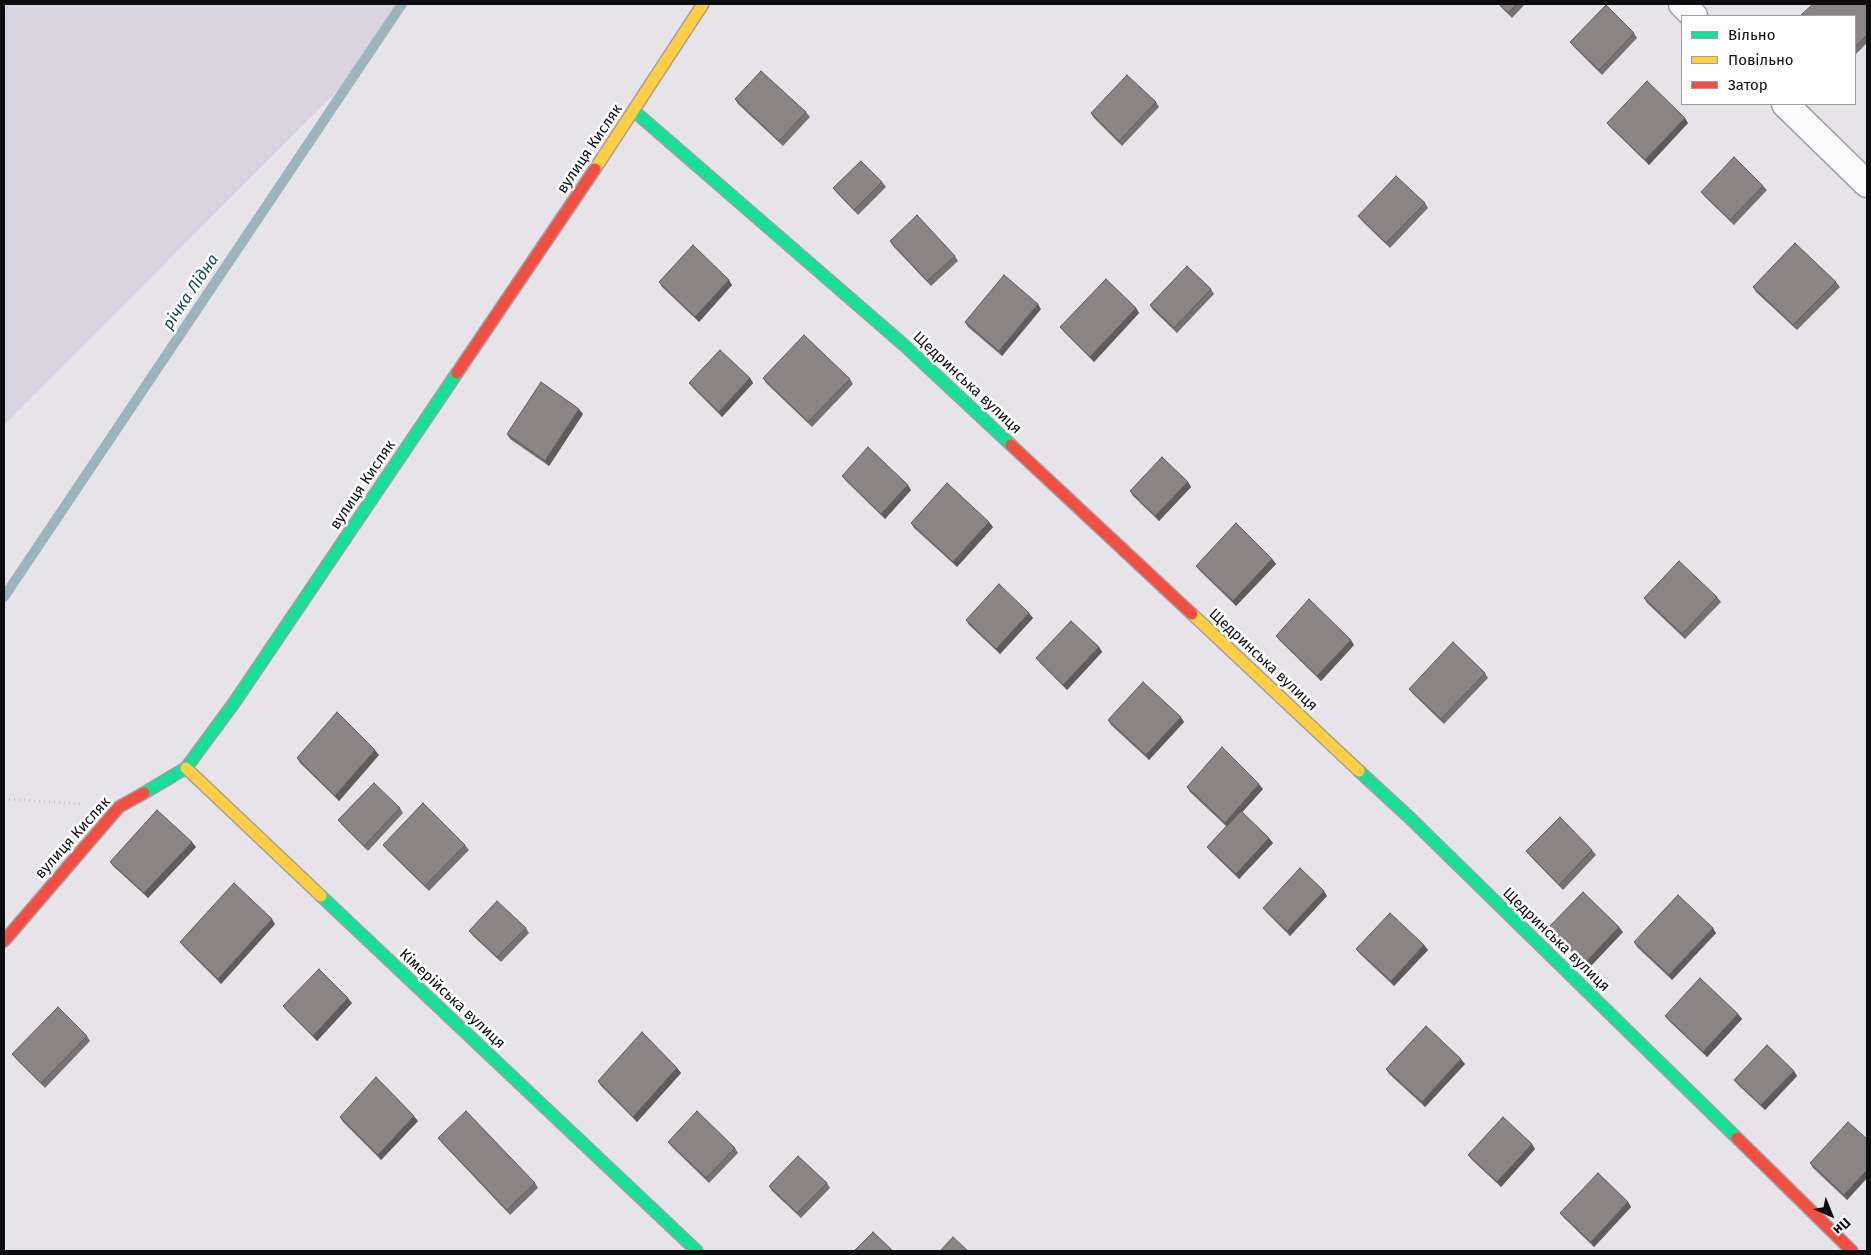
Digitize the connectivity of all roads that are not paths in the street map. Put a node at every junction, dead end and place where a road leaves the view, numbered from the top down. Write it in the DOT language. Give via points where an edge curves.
graph roads {
  1 [pos="703,4"];
  2 [pos="1682,4"];
  3 [pos="1693,15"];
  4 [pos="1785,105"];
  5 [pos="634,111"];
  6 [pos="1867,184"];
  7 [pos="186,768"];
  8 [pos="4,941"];
  9 [pos="697,1251"];
  10 [pos="1852,1251"];
  1 -- 5 [label="street, вулиця Кисляк"];
  2 -- 3 [label="street"];
  4 -- 6 [label="street"];
  5 -- 7 [label="street, вулиця Кисляк" via="234,703"];
  5 -- 10 [label="street, Щедринська вулиця" via="905,346 1390,800"];
  7 -- 8 [label="street, вулиця Кисляк" via="119,807"];
  7 -- 9 [label="street, Кімерійська вулиця"];
}
